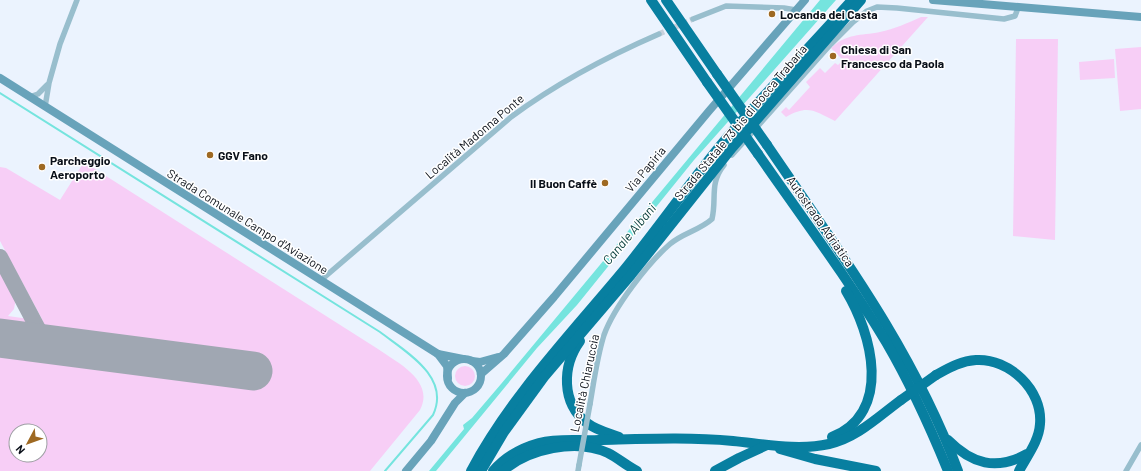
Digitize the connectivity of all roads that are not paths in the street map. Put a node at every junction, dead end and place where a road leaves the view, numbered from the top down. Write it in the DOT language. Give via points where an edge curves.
graph roads {
  1 [pos="77,0"];
  2 [pos="651,0"];
  3 [pos="666,0"];
  4 [pos="730,0"];
  5 [pos="805,0"];
  6 [pos="852,0"];
  7 [pos="861,0"];
  8 [pos="933,0"];
  9 [pos="726,6"];
  10 [pos="1018,8"];
  11 [pos="796,10"];
  12 [pos="1141,17"];
  13 [pos="693,19"];
  14 [pos="659,34"];
  15 [pos="0,78"];
  16 [pos="49,83"];
  17 [pos="29,97"];
  18 [pos="44,107"];
  19 [pos="808,226"];
  20 [pos="631,275"];
  21 [pos="320,280"];
  22 [pos="438,354"];
  23 [pos="504,354"];
  24 [pos="467,360"];
  25 [pos="481,374"];
  26 [pos="448,378"];
  27 [pos="453,388"];
  28 [pos="465,393"];
  29 [pos="446,419"];
  30 [pos="945,437"];
  31 [pos="626,439"];
  32 [pos="768,445"];
  33 [pos="1141,445"];
  34 [pos="483,448"];
  35 [pos="1029,452"];
  36 [pos="579,468"];
  37 [pos="406,471"];
  38 [pos="463,471"];
  39 [pos="471,471"];
  40 [pos="481,471"];
  41 [pos="493,471"];
  42 [pos="503,471"];
  43 [pos="637,471"];
  44 [pos="715,471"];
  45 [pos="876,471"];
  46 [pos="948,471"];
  47 [pos="958,471"];
  48 [pos="1019,471"];
  49 [pos="1126,471"];
  1 -- 16 [label="street" via="60,44"];
  2 -- 19 [label="highway, Autostrada Adriatica, bridge"];
  3 -- 30 [label="highway, Autostrada Adriatica, bridge" via="888,325 916,375"];
  4 -- 9 [label="street"];
  5 -- 11 [label="main road, Via Papiria"];
  6 -- 34 [label="highway, Strada Statale 73 bis di Bocca Trabaria" via="724,141 624,269 537,372"];
  7 -- 20 [label="highway, Strada Statale 73 bis di Bocca Trabaria" via="732,148"];
  8 -- 10 [label="main road"];
  9 -- 11 [label="street"];
  9 -- 13 [label="street"];
  10 -- 12 [label="main road"];
  10 -- 36 [label="street, Località Chiaruccia, bridge" via="1015,16 1004,19 877,7 852,22 721,169 713,189 712,218 686,232 660,254 616,311 602,341"];
  11 -- 23 [label="main road, Via Papiria"];
  14 -- 21 [label="street, Località Madonna Ponte" via="596,63 544,93 511,117"];
  15 -- 17 [label="main road, Strada Comunale Campo d'Aviazione"];
  16 -- 17 [label="street" via="38,94"];
  16 -- 18 [label="street"];
  17 -- 18 [label="main road, Strada Comunale Campo d'Aviazione"];
  18 -- 21 [label="main road, Strada Comunale Campo d'Aviazione"];
  19 -- 32 [label="highway" via="860,318 871,361 871,390 865,408 857,420 839,435 817,442"];
  19 -- 46 [label="highway, Autostrada Adriatica" via="890,348 921,409"];
  20 -- 31 [label="highway" via="576,347 570,358 566,379 571,401 579,416 596,428"];
  20 -- 40 [label="highway, Strada Statale 73 bis di Bocca Trabaria" via="535,388"];
  21 -- 22 [label="main road, Strada Comunale Campo d'Aviazione"];
  22 -- 24 [label="main road, Strada Comunale Campo d'Aviazione"];
  22 -- 26 [label="main road, Strada Comunale Campo d'Aviazione" via="447,366"];
  23 -- 24 [label="main road" via="480,362"];
  23 -- 25 [label="main road, Via Papiria"];
  24 -- 25 [label="main road" via="479,367"];
  24 -- 26 [label="main road" via="457,361 452,365 448,371"];
  25 -- 28 [label="main road" via="481,381 477,387"];
  26 -- 27 [label="main road"];
  27 -- 28 [label="main road"];
  27 -- 29 [label="main road"];
  28 -- 29 [label="main road" via="455,403"];
  29 -- 37 [label="main road"];
  30 -- 35 [label="highway" via="967,457 988,466 1008,465"];
  30 -- 47 [label="highway, Autostrada Adriatica"];
  31 -- 32 [label="highway" via="709,440"];
  31 -- 41 [label="highway" via="542,442 514,453"];
  32 -- 35 [label="highway, bridge" via="813,446 839,441 862,429 936,376 958,364 979,360 1000,365 1016,374 1032,392 1040,413 1039,435"];
  32 -- 44 [label="highway"];
  32 -- 45 [label="highway" via="815,460"];
  33 -- 49 [label="street"];
  34 -- 38 [label="highway"];
  34 -- 39 [label="highway, Strada Statale 73 bis di Bocca Trabaria"];
  35 -- 48 [label="highway"];
  42 -- 43 [label="highway" via="529,454 563,447 602,451"];
}
